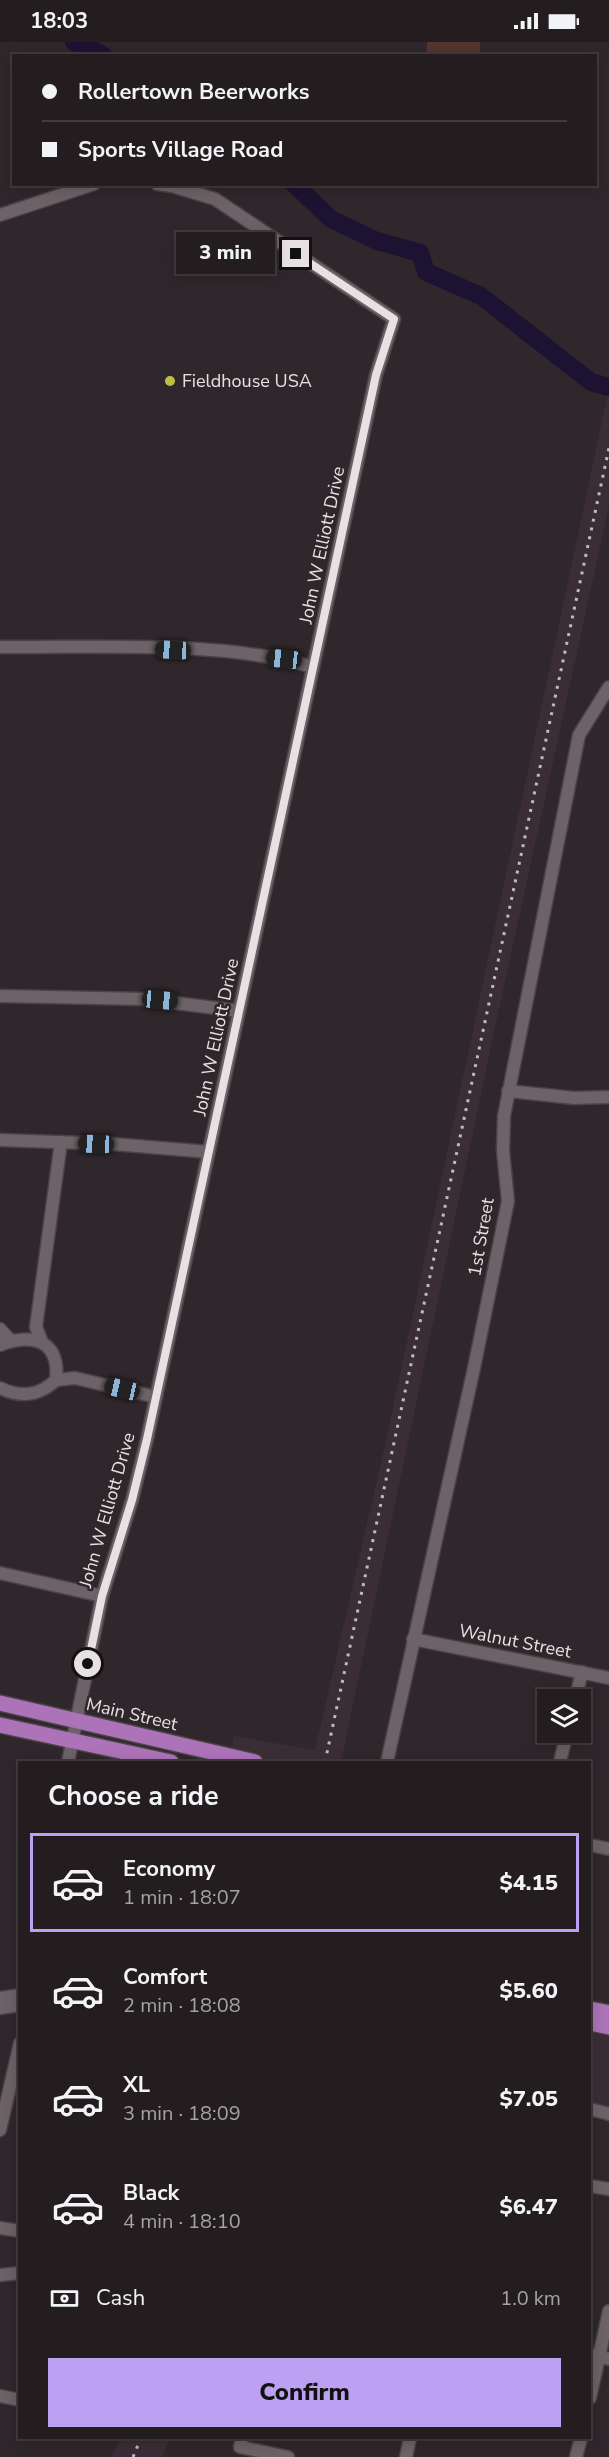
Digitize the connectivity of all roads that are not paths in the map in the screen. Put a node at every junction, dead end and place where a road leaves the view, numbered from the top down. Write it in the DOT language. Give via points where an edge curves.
graph roads {
  1 [pos="88,186"];
  2 [pos="172,186"];
  3 [pos="0,214"];
  4 [pos="0,647"];
  5 [pos="314,668"];
  6 [pos="609,687"];
  7 [pos="0,996"];
  8 [pos="239,1011"];
  9 [pos="508,1091"];
  10 [pos="609,1097"];
  11 [pos="0,1140"];
  12 [pos="61,1142"];
  13 [pos="209,1152"];
  14 [pos="36,1327"];
  15 [pos="0,1329"];
  16 [pos="11,1341"];
  17 [pos="42,1342"];
  18 [pos="58,1365"];
  19 [pos="75,1378"];
  20 [pos="56,1380"];
  21 [pos="0,1388"];
  22 [pos="156,1397"];
  23 [pos="0,1573"];
  24 [pos="102,1596"];
  25 [pos="414,1639"];
  26 [pos="582,1672"];
  27 [pos="609,1678"];
  28 [pos="578,1689"];
  29 [pos="0,1703"];
  30 [pos="75,1721"];
  31 [pos="0,1725"];
  32 [pos="71,1740"];
  33 [pos="564,1743"];
  34 [pos="68,1761"];
  35 [pos="166,1761"];
  36 [pos="251,1761"];
  37 [pos="387,1761"];
  38 [pos="560,1761"];
  39 [pos="591,1845"];
  40 [pos="609,1849"];
  41 [pos="18,1995"];
  42 [pos="0,1998"];
  43 [pos="18,2005"];
  44 [pos="0,2008"];
  45 [pos="591,2009"];
  46 [pos="609,2013"];
  47 [pos="591,2023"];
  48 [pos="609,2027"];
  49 [pos="18,2061"];
  50 [pos="591,2109"];
  51 [pos="609,2114"];
  52 [pos="0,2130"];
  53 [pos="591,2186"];
  54 [pos="609,2189"];
  55 [pos="0,2228"];
  56 [pos="18,2231"];
  57 [pos="18,2272"];
  58 [pos="0,2275"];
  59 [pos="609,2311"];
  60 [pos="599,2357"];
  61 [pos="591,2393"];
  62 [pos="0,2396"];
  63 [pos="18,2400"];
  64 [pos="410,2439"];
  65 [pos="581,2439"];
  66 [pos="241,2442"];
  67 [pos="288,2457"];
  68 [pos="406,2457"];
  69 [pos="576,2457"];
  1 -- 3 [label="street"];
  2 -- 5 [label="street, John W Elliott Drive" via="215,199 394,319 376,375"];
  4 -- 5 [label="street" via="212,651 284,659"];
  5 -- 8 [label="street, John W Elliott Drive"];
  6 -- 9 [label="street, 1st Street" via="579,735"];
  7 -- 8 [label="street" via="144,999"];
  8 -- 13 [label="street, John W Elliott Drive"];
  9 -- 10 [label="street" via="574,1098"];
  9 -- 25 [label="street, 1st Street" via="503,1151 508,1201"];
  11 -- 12 [label="street"];
  12 -- 13 [label="street"];
  12 -- 14 [label="street"];
  13 -- 22 [label="street, John W Elliott Drive"];
  14 -- 16 [label="street"];
  14 -- 17 [label="street"];
  15 -- 16 [label="street"];
  16 -- 17 [label="street"];
  17 -- 18 [label="street"];
  18 -- 19 [label="street"];
  18 -- 20 [label="street"];
  19 -- 20 [label="street"];
  19 -- 22 [label="street"];
  20 -- 21 [label="street" via="37,1393 22,1395"];
  22 -- 24 [label="street, John W Elliott Drive" via="132,1500"];
  23 -- 24 [label="street"];
  24 -- 30 [label="street, John W Elliott Drive"];
  25 -- 26 [label="street, Walnut Street"];
  25 -- 37 [label="street, 1st Street"];
  26 -- 27 [label="street, Walnut Street"];
  26 -- 28 [label="street"];
  29 -- 30 [label="main road, Main Street"];
  30 -- 32 [label="street, John W Elliott Drive"];
  30 -- 36 [label="main road, Main Street"];
  31 -- 32 [label="main road"];
  32 -- 34 [label="street, John W Elliott Drive"];
  32 -- 35 [label="main road"];
  33 -- 38 [label="street"];
  39 -- 40 [label="street"];
  41 -- 42 [label="street"];
  43 -- 44 [label="street"];
  45 -- 46 [label="main road"];
  47 -- 48 [label="main road"];
  49 -- 52 [label="street"];
  50 -- 51 [label="street"];
  53 -- 54 [label="street"];
  55 -- 56 [label="street"];
  57 -- 58 [label="street"];
  59 -- 60 [label="street"];
  60 -- 61 [label="street"];
  62 -- 63 [label="street"];
  64 -- 68 [label="street"];
  65 -- 69 [label="street"];
  66 -- 67 [label="street"];
}
